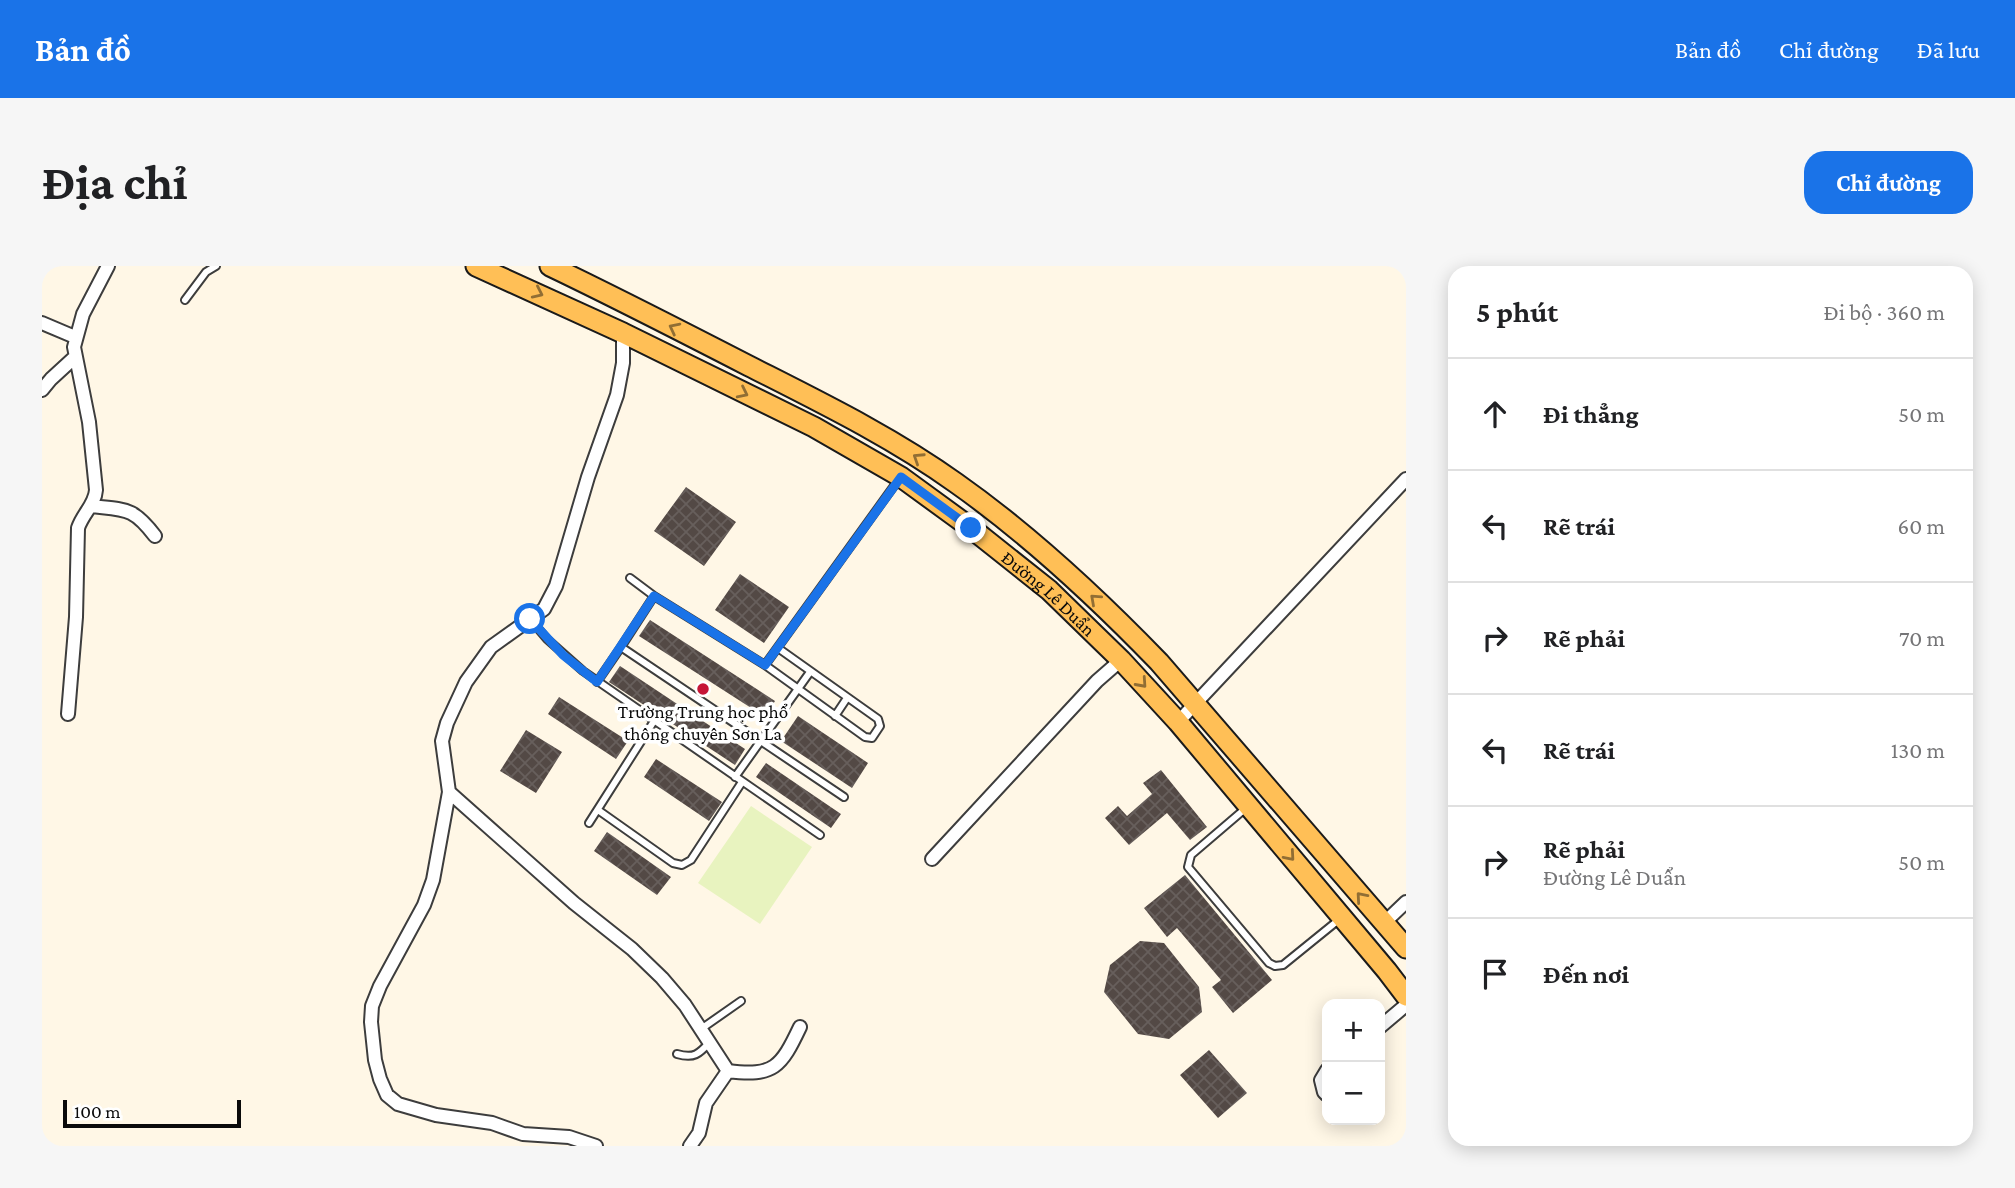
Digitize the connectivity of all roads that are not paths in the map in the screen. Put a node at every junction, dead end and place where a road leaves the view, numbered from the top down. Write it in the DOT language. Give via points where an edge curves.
graph roads {
  1 [pos="108,266"];
  2 [pos="216,266"];
  3 [pos="476,266"];
  4 [pos="554,267"];
  5 [pos="595,287"];
  6 [pos="186,300"];
  7 [pos="581,313"];
  8 [pos="42,323"];
  9 [pos="623,333"];
  10 [pos="75,337"];
  11 [pos="75,357"];
  12 [pos="42,390"];
  13 [pos="901,477"];
  14 [pos="1406,479"];
  15 [pos="91,506"];
  16 [pos="155,536"];
  17 [pos="630,578"];
  18 [pos="654,596"];
  19 [pos="530,619"];
  20 [pos="621,647"];
  21 [pos="778,648"];
  22 [pos="1121,660"];
  23 [pos="765,665"];
  24 [pos="810,672"];
  25 [pos="597,682"];
  26 [pos="798,689"];
  27 [pos="847,698"];
  28 [pos="1197,704"];
  29 [pos="68,714"];
  30 [pos="835,716"];
  31 [pos="654,721"];
  32 [pos="1178,722"];
  33 [pos="759,741"];
  34 [pos="735,777"];
  35 [pos="743,782"];
  36 [pos="449,792"];
  37 [pos="844,797"];
  38 [pos="1247,806"];
  39 [pos="598,810"];
  40 [pos="589,823"];
  41 [pos="820,835"];
  42 [pos="932,859"];
  43 [pos="1406,902"];
  44 [pos="1342,917"];
  45 [pos="1384,923"];
  46 [pos="1406,948"];
  47 [pos="1406,996"];
  48 [pos="741,1001"];
  49 [pos="1406,1005"];
  50 [pos="1385,1023"];
  51 [pos="800,1027"];
  52 [pos="701,1029"];
  53 [pos="711,1042"];
  54 [pos="677,1054"];
  55 [pos="728,1072"];
  56 [pos="536,1141"];
  57 [pos="596,1146"];
  58 [pos="690,1146"];
  1 -- 10 [label="street"];
  2 -- 6 [label="lane" via="206,272"];
  3 -- 7 [label="main road, Đường Lê Duẩn, one-way"];
  4 -- 5 [label="main road, Đường Lê Duẩn"];
  5 -- 7 [label="main road"];
  28 -- 5 [label="main road, Đường Lê Duẩn, one-way" via="1122,623 958,484 852,419"];
  7 -- 9 [label="main road, Đường Lê Duẩn"];
  8 -- 10 [label="street"];
  9 -- 13 [label="main road, Đường Lê Duẩn, one-way" via="814,427"];
  9 -- 19 [label="street" via="617,395 556,586 544,608"];
  10 -- 11 [label="street"];
  11 -- 12 [label="street"];
  11 -- 15 [label="street" via="93,451 96,499"];
  13 -- 21 [label="lane"];
  13 -- 22 [label="main road, Đường Lê Duẩn" via="1049,590"];
  14 -- 28 [label="street"];
  15 -- 16 [label="street" via="130,511"];
  15 -- 29 [label="street" via="78,528"];
  17 -- 18 [label="lane"];
  18 -- 20 [label="lane"];
  18 -- 23 [label="lane"];
  19 -- 25 [label="lane" via="563,655"];
  19 -- 36 [label="street" via="491,647 455,703 442,741"];
  20 -- 25 [label="lane"];
  20 -- 33 [label="lane"];
  21 -- 23 [label="lane"];
  21 -- 24 [label="lane"];
  22 -- 32 [label="main road, Đường Lê Duẩn, one-way"];
  22 -- 42 [label="street"];
  23 -- 26 [label="lane"];
  24 -- 26 [label="lane"];
  24 -- 27 [label="lane"];
  25 -- 31 [label="lane"];
  26 -- 30 [label="lane"];
  26 -- 33 [label="lane"];
  27 -- 30 [label="lane"];
  27 -- 30 [label="lane" via="879,720 872,738"];
  28 -- 32 [label="street"];
  45 -- 28 [label="main road, Đường Lê Duẩn, one-way"];
  31 -- 34 [label="lane"];
  31 -- 39 [label="lane"];
  32 -- 38 [label="main road, Đường Lê Duẩn"];
  33 -- 34 [label="lane"];
  33 -- 37 [label="lane"];
  34 -- 35 [label="lane"];
  35 -- 39 [label="lane" via="691,860 682,865"];
  35 -- 41 [label="lane"];
  36 -- 52 [label="street" via="646,961"];
  36 -- 56 [label="street" via="433,880 372,1006 375,1060 387,1095 398,1104 492,1123"];
  38 -- 44 [label="main road, Đường Lê Duẩn, one-way"];
  38 -- 44 [label="lane" via="1191,855 1188,867 1260,953 1271,965 1283,965"];
  39 -- 40 [label="lane"];
  43 -- 45 [label="street"];
  44 -- 47 [label="main road, Đường Lê Duẩn"];
  45 -- 46 [label="main road, Đường Lê Duẩn"];
  48 -- 52 [label="lane"];
  49 -- 50 [label="street"];
  51 -- 55 [label="street" via="773,1068 749,1074"];
  52 -- 53 [label="street"];
  53 -- 54 [label="lane" via="696,1057"];
  53 -- 55 [label="street"];
  55 -- 58 [label="street" via="706,1103 699,1133"];
  56 -- 57 [label="street" via="569,1137"];
}
